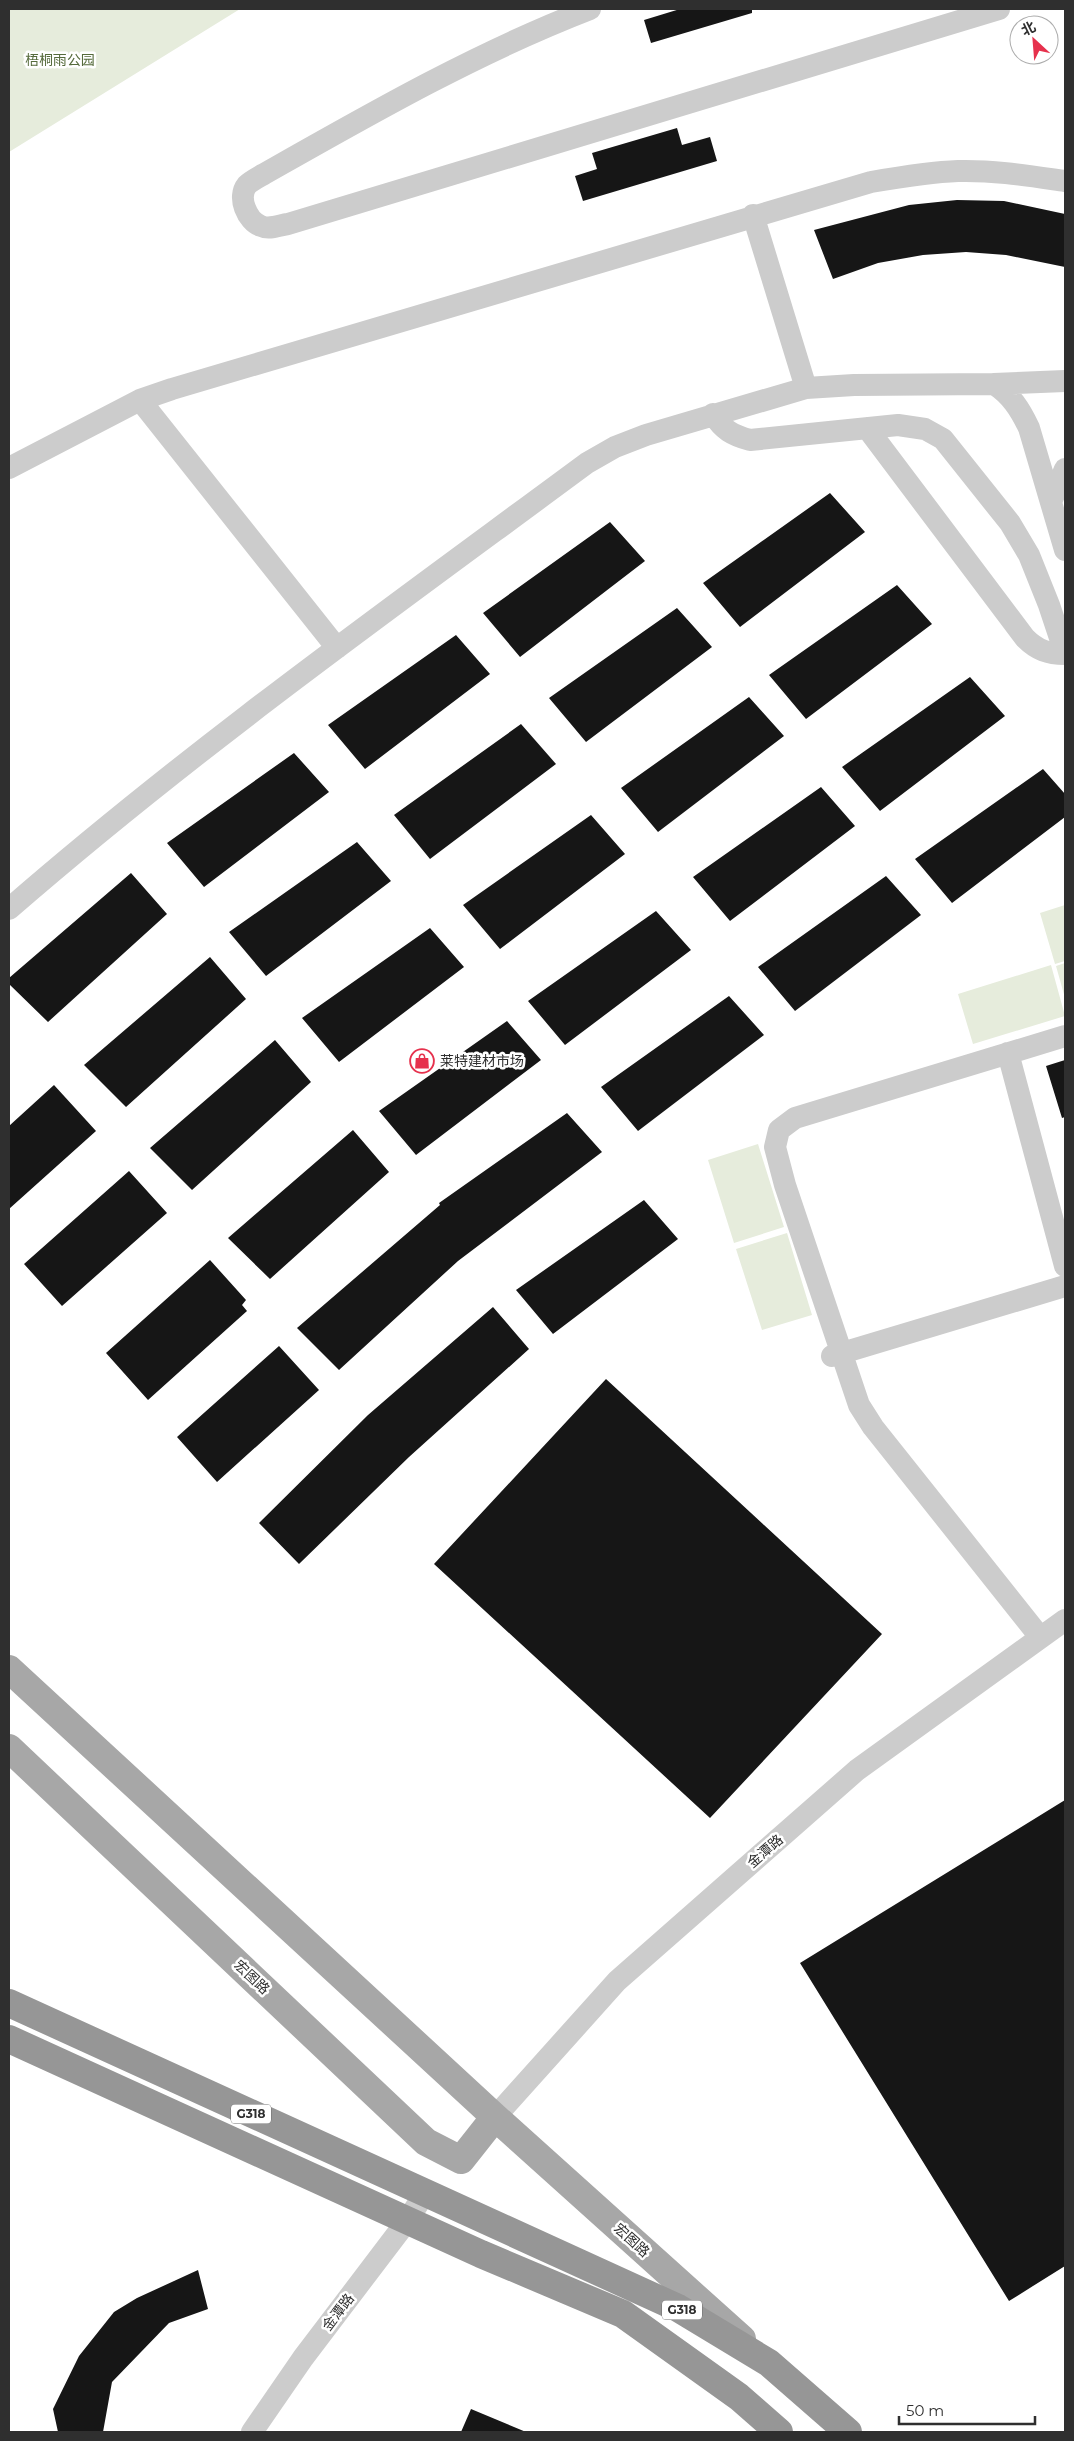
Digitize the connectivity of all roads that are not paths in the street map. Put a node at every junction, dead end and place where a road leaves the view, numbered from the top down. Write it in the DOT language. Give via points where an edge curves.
graph roads {
  1 [pos="590,9"];
  2 [pos="999,9"];
  3 [pos="1065,182"];
  4 [pos="753,215"];
  5 [pos="1065,381"];
  6 [pos="994,384"];
  7 [pos="806,388"];
  8 [pos="140,400"];
  9 [pos="713,414"];
  10 [pos="866,428"];
  11 [pos="9,468"];
  12 [pos="1065,469"];
  13 [pos="1051,502"];
  14 [pos="1065,550"];
  15 [pos="337,648"];
  16 [pos="1065,654"];
  17 [pos="9,909"];
  18 [pos="1065,1036"];
  19 [pos="1008,1053"];
  20 [pos="1065,1266"];
  21 [pos="1065,1286"];
  22 [pos="837,1354"];
  23 [pos="1065,1620"];
  24 [pos="1040,1638"];
  25 [pos="9,1669"];
  26 [pos="9,1748"];
  27 [pos="9,2003"];
  28 [pos="9,2039"];
  29 [pos="496,2117"];
  30 [pos="425,2193"];
  31 [pos="408,2221"];
  32 [pos="769,2363"];
  33 [pos="252,2432"];
  34 [pos="779,2432"];
  35 [pos="848,2432"];
  1 -- 2 [label="street" via="489,52 397,98 264,174 247,186 243,197 251,219 261,226 288,224"];
  3 -- 4 [label="street" via="1016,174 960,171 920,174 871,182"];
  4 -- 7 [label="street"];
  4 -- 8 [label="street"];
  5 -- 6 [label="street"];
  6 -- 7 [label="street"];
  6 -- 13 [label="street" via="1005,391 1020,409 1029,428"];
  7 -- 9 [label="street"];
  8 -- 11 [label="street"];
  8 -- 15 [label="street"];
  9 -- 10 [label="street" via="721,428 733,436 750,440"];
  9 -- 15 [label="street" via="622,444 587,464"];
  10 -- 16 [label="street" via="1024,638 1049,654"];
  10 -- 16 [label="street" via="898,425 925,429 944,439 1010,523 1029,555"];
  12 -- 13 [label="street"];
  13 -- 14 [label="street"];
  15 -- 17 [label="street" via="199,751"];
  18 -- 19 [label="street"];
  19 -- 20 [label="street"];
  19 -- 22 [label="street" via="795,1118 779,1130 775,1147"];
  21 -- 22 [label="street"];
  22 -- 24 [label="street" via="859,1405 873,1427"];
  23 -- 24 [label="street, 金潭路"];
  24 -- 29 [label="street, 金潭路" via="857,1770 617,1981"];
  25 -- 29 [label="main road, 宏图路"];
  26 -- 29 [label="main road, 宏图路" via="426,2142 462,2160"];
  27 -- 30 [label="highway, G318"];
  28 -- 31 [label="highway, G318"];
  29 -- 32 [label="main road, 宏图路"];
  30 -- 31 [label="street, 金潭路"];
  30 -- 32 [label="highway, 宏图路 / G318" via="678,2308"];
  31 -- 33 [label="street, 金潭路" via="303,2358"];
  31 -- 34 [label="highway, G318" via="623,2314 739,2397"];
  32 -- 35 [label="highway, 宏图路 / G318"];
}
